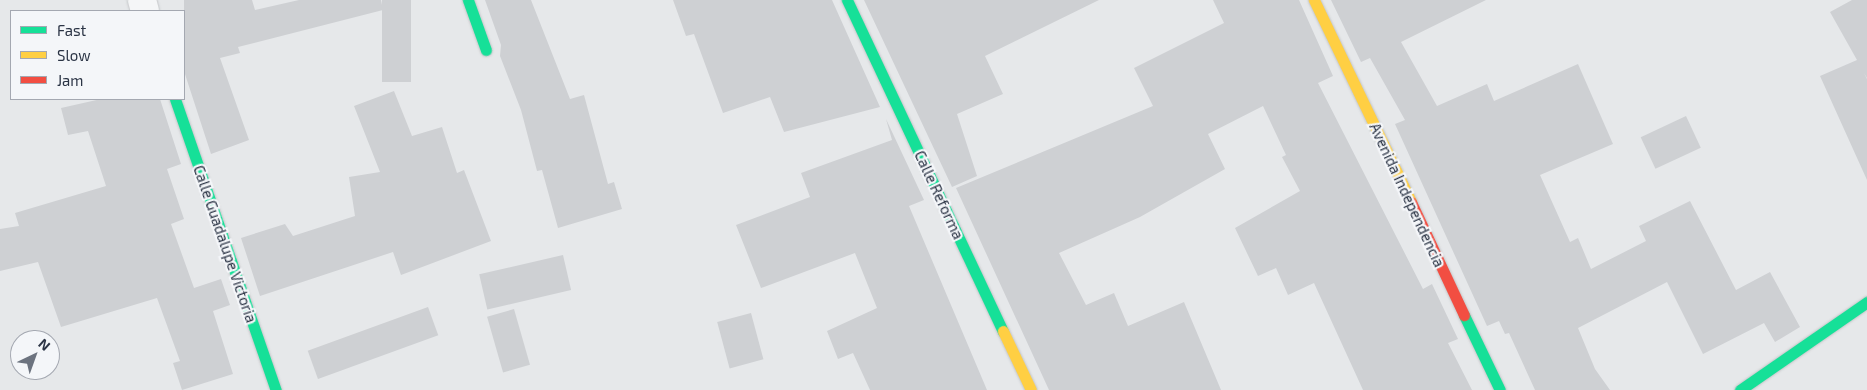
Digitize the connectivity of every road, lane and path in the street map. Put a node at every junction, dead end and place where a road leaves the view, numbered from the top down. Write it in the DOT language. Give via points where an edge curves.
graph roads {
  1 [pos="468,0"];
  2 [pos="847,0"];
  3 [pos="1314,0"];
  4 [pos="486,50"];
  5 [pos="175,100"];
  6 [pos="1867,302"];
  7 [pos="276,390"];
  8 [pos="1031,390"];
  9 [pos="1500,390"];
  10 [pos="1740,390"];
  1 -- 4 [label="street"];
  2 -- 8 [label="street, Calle Reforma"];
  3 -- 9 [label="street, Avenida Independencia"];
  5 -- 7 [label="street, Calle Guadalupe Victoria"];
  6 -- 10 [label="street"];
}
